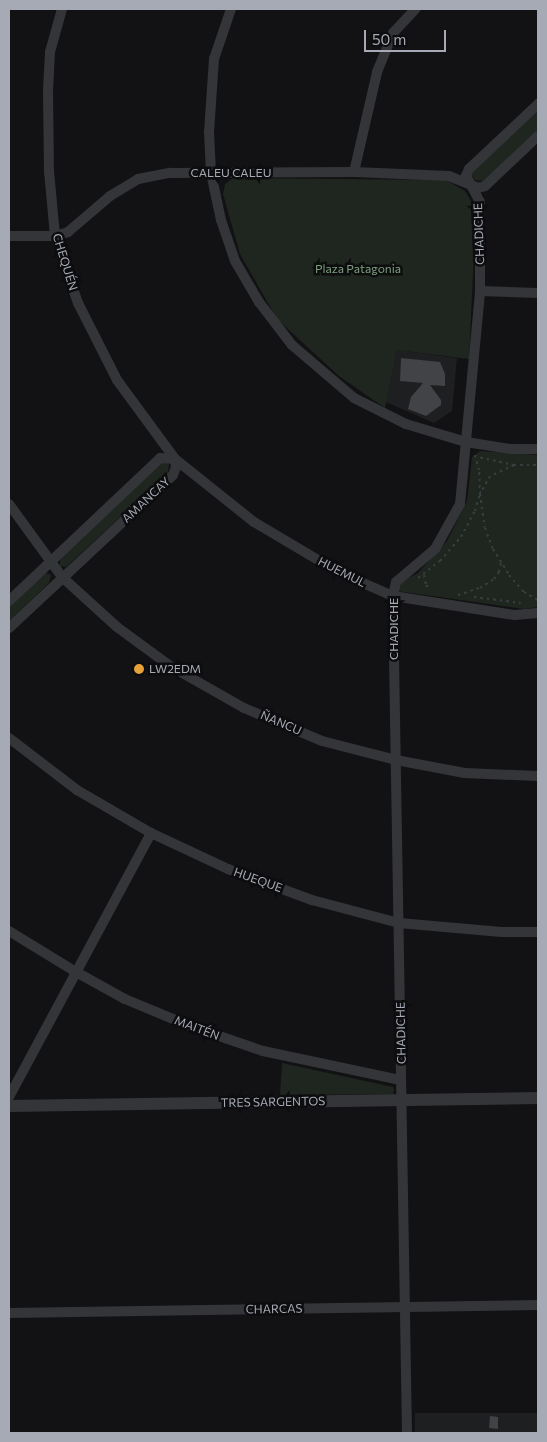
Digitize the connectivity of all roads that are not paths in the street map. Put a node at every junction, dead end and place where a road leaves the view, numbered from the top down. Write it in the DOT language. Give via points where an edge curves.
graph roads {
  1 [pos="62,9"];
  2 [pos="230,9"];
  3 [pos="415,9"];
  4 [pos="538,104"];
  5 [pos="538,136"];
  6 [pos="354,172"];
  7 [pos="211,173"];
  8 [pos="470,186"];
  9 [pos="9,236"];
  10 [pos="55,236"];
  11 [pos="480,292"];
  12 [pos="538,293"];
  13 [pos="466,442"];
  14 [pos="538,449"];
  15 [pos="175,459"];
  16 [pos="9,504"];
  17 [pos="50,562"];
  18 [pos="62,577"];
  19 [pos="392,596"];
  20 [pos="9,601"];
  21 [pos="538,613"];
  22 [pos="9,628"];
  23 [pos="9,738"];
  24 [pos="396,760"];
  25 [pos="538,776"];
  26 [pos="151,833"];
  27 [pos="399,923"];
  28 [pos="9,931"];
  29 [pos="538,932"];
  30 [pos="76,972"];
  31 [pos="402,1080"];
  32 [pos="9,1097"];
  33 [pos="538,1098"];
  34 [pos="402,1100"];
  35 [pos="9,1106"];
  36 [pos="538,1305"];
  37 [pos="406,1307"];
  38 [pos="9,1313"];
  39 [pos="407,1433"];
  1 -- 10 [label="street, CHEQUÉN" via="50,52 48,91 49,172"];
  2 -- 7 [label="street" via="214,59 209,132"];
  3 -- 6 [label="street" via="393,33 377,72"];
  4 -- 8 [label="street" via="469,168 466,176"];
  5 -- 8 [label="street" via="485,186"];
  6 -- 7 [label="street, CALEU CALEU"];
  6 -- 8 [label="street, CALEU CALEU" via="449,176"];
  7 -- 10 [label="street, CALEU CALEU" via="170,173 138,179 110,196 68,232"];
  7 -- 13 [label="street" via="221,220 235,261 259,302 292,345 354,398 406,424"];
  8 -- 11 [label="street, CHADICHE" via="480,202"];
  9 -- 10 [label="street, CALEU CALEU"];
  10 -- 15 [label="street, CHEQUÉN" via="78,302 117,380"];
  11 -- 12 [label="street"];
  11 -- 13 [label="street, CHADICHE"];
  13 -- 14 [label="street" via="510,449"];
  13 -- 19 [label="street, CHADICHE" via="460,504 435,549 396,582"];
  15 -- 17 [label="street, AMANCAY" via="160,458"];
  15 -- 18 [label="street, AMANCAY" via="173,475"];
  15 -- 19 [label="street, HUEMUL" via="254,522 340,572"];
  16 -- 17 [label="street, ÑANCU"];
  17 -- 18 [label="street, ÑANCU"];
  17 -- 20 [label="street, AMANCAY"];
  18 -- 22 [label="street, AMANCAY"];
  18 -- 24 [label="street, ÑANCU" via="117,627 170,666 244,708 322,741"];
  19 -- 21 [label="street, HUEMUL" via="515,615"];
  19 -- 24 [label="street, CHADICHE"];
  23 -- 26 [label="street, HUEQUE" via="77,790"];
  24 -- 25 [label="street, ÑANCU" via="465,773"];
  24 -- 27 [label="street, CHADICHE"];
  26 -- 27 [label="street, HUEQUE" via="228,869 312,900"];
  26 -- 30 [label="street"];
  27 -- 29 [label="street, HUEQUE"];
  27 -- 31 [label="street, CHADICHE"];
  28 -- 30 [label="street, MAITÉN"];
  30 -- 31 [label="street, MAITÉN" via="125,999 174,1020 262,1051"];
  30 -- 32 [label="street"];
  31 -- 34 [label="street, CHADICHE"];
  33 -- 34 [label="street, TRES SARGENTOS"];
  34 -- 35 [label="street, TRES SARGENTOS"];
  34 -- 37 [label="street, CHADICHE"];
  36 -- 37 [label="street, CHARCAS"];
  37 -- 38 [label="street, CHARCAS"];
  37 -- 39 [label="street, CHADICHE"];
}
